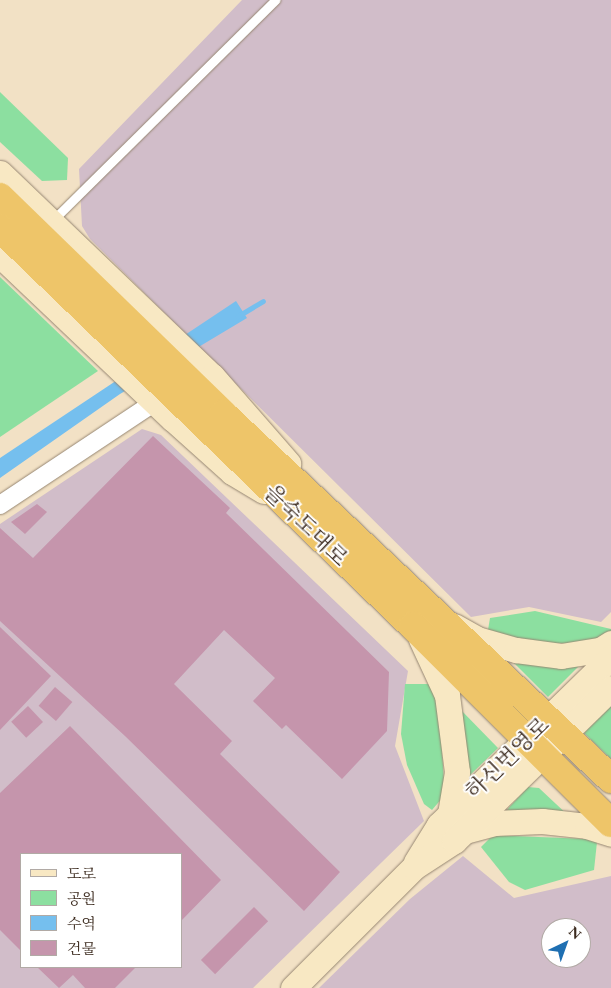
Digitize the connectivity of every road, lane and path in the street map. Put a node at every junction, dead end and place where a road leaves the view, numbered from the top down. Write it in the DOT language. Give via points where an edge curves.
graph roads {
  1 [pos="275,0"];
  2 [pos="0,173"];
  3 [pos="0,197"];
  4 [pos="52,222"];
  5 [pos="0,228"];
  6 [pos="0,255"];
  7 [pos="154,402"];
  8 [pos="293,496"];
  9 [pos="0,505"];
  10 [pos="440,618"];
  11 [pos="413,626"];
  12 [pos="611,643"];
  13 [pos="611,657"];
  14 [pos="611,688"];
  15 [pos="557,726"];
  16 [pos="535,747"];
  17 [pos="611,779"];
  18 [pos="456,823"];
  19 [pos="611,823"];
  20 [pos="611,834"];
  21 [pos="293,988"];
  1 -- 4 [label="lane"];
  2 -- 4 [label="street"];
  3 -- 8 [label="highway, 을숙도대로"];
  4 -- 8 [label="street" via="212,376 284,455"];
  5 -- 8 [label="highway, 을숙도대로"];
  6 -- 7 [label="street"];
  7 -- 8 [label="street" via="232,472"];
  7 -- 9 [label="street"];
  8 -- 10 [label="highway, 을숙도대로"];
  8 -- 11 [label="highway, 을숙도대로"];
  10 -- 12 [label="street" via="477,638 516,650 561,656 600,650"];
  10 -- 15 [label="highway, 을숙도대로"];
  11 -- 16 [label="highway, 을숙도대로"];
  11 -- 18 [label="street" via="435,664 446,694 457,772"];
  13 -- 15 [label="street, 하신번영로"];
  14 -- 15 [label="street, 하신번영로"];
  15 -- 16 [label="street, 하신번영로"];
  15 -- 17 [label="highway, 을숙도대로"];
  16 -- 18 [label="street, 하신번영로"];
  16 -- 19 [label="highway, 을숙도대로"];
  18 -- 20 [label="street" via="542,821 587,826"];
  18 -- 21 [label="street, 하신번영로" via="439,825 414,866"];
}
